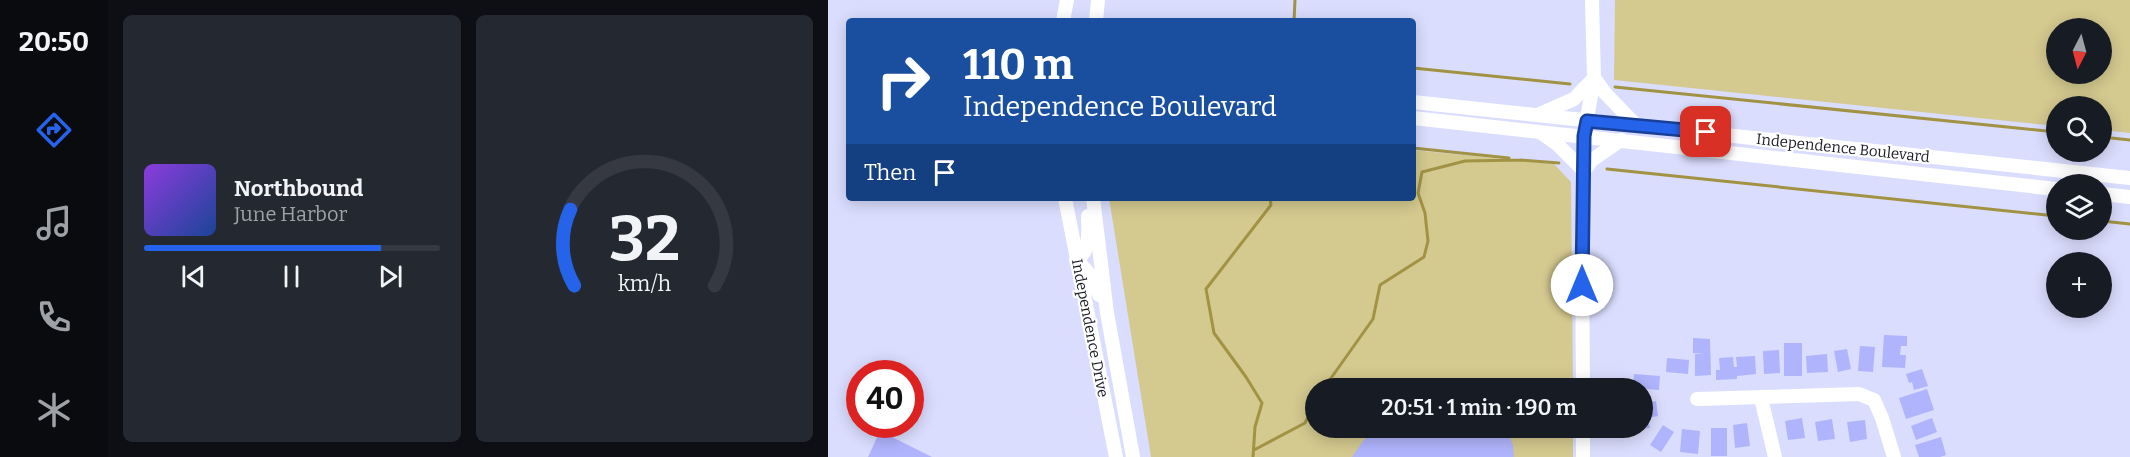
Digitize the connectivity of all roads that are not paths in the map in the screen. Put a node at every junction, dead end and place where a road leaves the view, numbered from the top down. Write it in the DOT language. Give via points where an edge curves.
graph roads {
  1 [pos="1067,0"];
  2 [pos="1098,0"];
  3 [pos="1592,0"];
  4 [pos="1064,18"];
  5 [pos="1096,18"];
  6 [pos="1594,78"];
  7 [pos="1416,102"];
  8 [pos="1538,115"];
  9 [pos="1416,118"];
  10 [pos="1587,121"];
  11 [pos="1635,124"];
  12 [pos="1538,131"];
  13 [pos="1584,136"];
  14 [pos="1621,140"];
  15 [pos="1584,171"];
  16 [pos="2130,178"];
  17 [pos="2046,188"];
  18 [pos="2112,195"];
  19 [pos="2130,197"];
  20 [pos="1066,201"];
  21 [pos="1092,201"];
  22 [pos="1092,201"];
  23 [pos="1076,260"];
  24 [pos="1107,313"];
  25 [pos="1583,378"];
  26 [pos="1761,398"];
  27 [pos="1697,399"];
  28 [pos="1583,438"];
  29 [pos="1116,457"];
  30 [pos="1133,457"];
  31 [pos="1583,457"];
  32 [pos="1774,457"];
  33 [pos="1893,457"];
  1 -- 4 [label="street"];
  2 -- 5 [label="street"];
  3 -- 6 [label="street"];
  6 -- 8 [label="street" via="1574,99"];
  6 -- 10 [label="street"];
  6 -- 11 [label="street"];
  7 -- 8 [label="street, Independence Boulevard"];
  8 -- 10 [label="street, Independence Boulevard"];
  9 -- 12 [label="street, Independence Boulevard"];
  10 -- 11 [label="street, Independence Boulevard"];
  10 -- 13 [label="street"];
  11 -- 16 [label="street, Independence Boulevard"];
  12 -- 13 [label="street, Independence Boulevard"];
  12 -- 15 [label="street"];
  13 -- 14 [label="street, Independence Boulevard"];
  13 -- 15 [label="street"];
  14 -- 15 [label="street" via="1592,160"];
  14 -- 17 [label="street, Independence Boulevard"];
  15 -- 25 [label="street"];
  18 -- 19 [label="street"];
  20 -- 23 [label="street, Independence Drive"];
  21 -- 23 [label="street" via="1086,250"];
  22 -- 24 [label="street, Independence Drive"];
  23 -- 24 [label="street" via="1095,282"];
  23 -- 29 [label="street, Independence Drive"];
  24 -- 30 [label="street, Independence Drive"];
  26 -- 27 [label="street"];
  26 -- 32 [label="street"];
  26 -- 33 [label="street" via="1859,394 1874,400"];
  28 -- 31 [label="street"];
}
